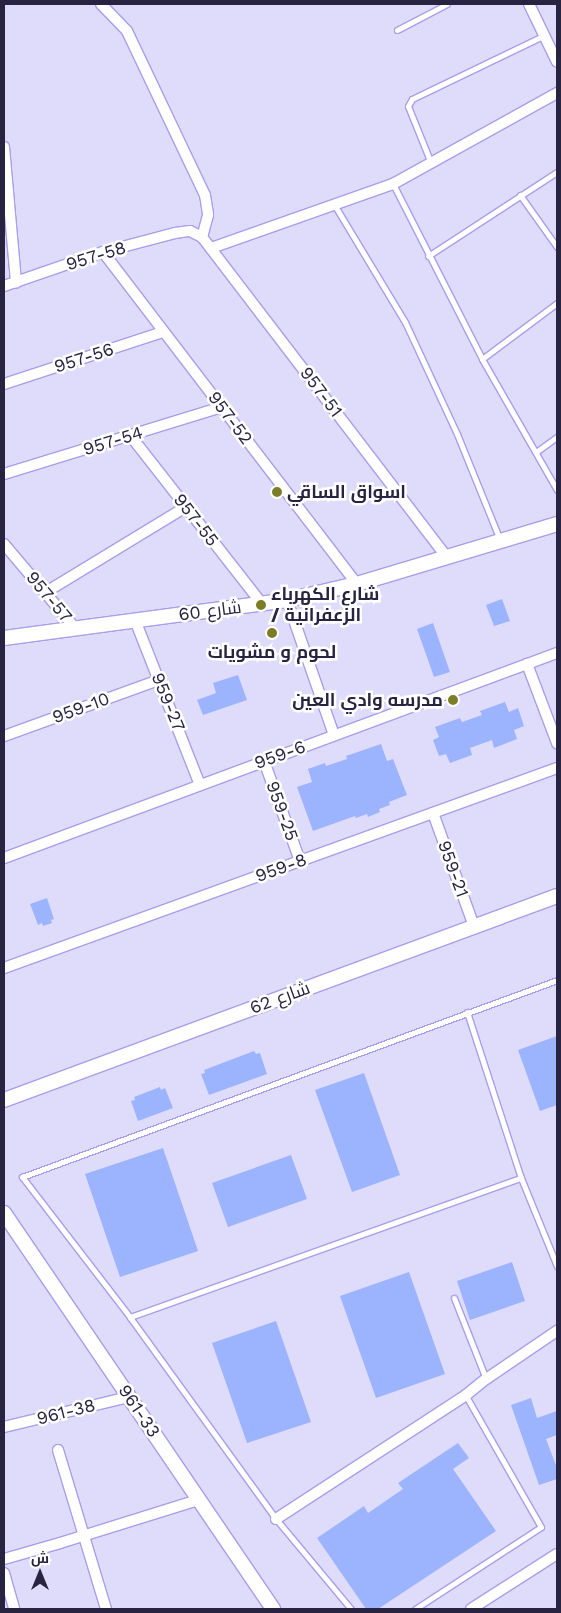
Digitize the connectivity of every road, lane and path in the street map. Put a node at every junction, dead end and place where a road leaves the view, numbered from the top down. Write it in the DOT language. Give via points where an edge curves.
graph roads {
  1 [pos="101,4"];
  2 [pos="447,4"];
  3 [pos="529,4"];
  4 [pos="397,30"];
  5 [pos="545,35"];
  6 [pos="557,62"];
  7 [pos="557,93"];
  8 [pos="4,147"];
  9 [pos="432,163"];
  10 [pos="557,172"];
  11 [pos="393,184"];
  12 [pos="520,195"];
  13 [pos="6,201"];
  14 [pos="335,206"];
  15 [pos="190,231"];
  16 [pos="202,238"];
  17 [pos="557,247"];
  18 [pos="211,248"];
  19 [pos="103,252"];
  20 [pos="428,256"];
  21 [pos="16,282"];
  22 [pos="4,286"];
  23 [pos="557,303"];
  24 [pos="163,332"];
  25 [pos="482,359"];
  26 [pos="4,384"];
  27 [pos="222,407"];
  28 [pos="130,435"];
  29 [pos="557,437"];
  30 [pos="536,452"];
  31 [pos="4,474"];
  32 [pos="557,490"];
  33 [pos="186,507"];
  34 [pos="557,524"];
  35 [pos="500,541"];
  36 [pos="4,544"];
  37 [pos="447,557"];
  38 [pos="357,584"];
  39 [pos="46,592"];
  40 [pos="287,600"];
  41 [pos="263,604"];
  42 [pos="135,620"];
  43 [pos="75,628"];
  44 [pos="4,638"];
  45 [pos="557,653"];
  46 [pos="527,664"];
  47 [pos="159,680"];
  48 [pos="334,735"];
  49 [pos="4,736"];
  50 [pos="557,743"];
  51 [pos="264,761"];
  52 [pos="557,768"];
  53 [pos="200,785"];
  54 [pos="433,813"];
  55 [pos="4,858"];
  56 [pos="300,861"];
  57 [pos="557,896"];
  58 [pos="474,926"];
  59 [pos="4,968"];
  60 [pos="557,980"];
  61 [pos="467,1012"];
  62 [pos="4,1100"];
  63 [pos="521,1178"];
  64 [pos="4,1213"];
  65 [pos="557,1246"];
  66 [pos="551,1249"];
  67 [pos="557,1266"];
  68 [pos="454,1298"];
  69 [pos="130,1317"];
  70 [pos="557,1331"];
  71 [pos="486,1379"];
  72 [pos="466,1396"];
  73 [pos="129,1397"];
  74 [pos="4,1427"];
  75 [pos="58,1450"];
  76 [pos="198,1500"];
  77 [pos="276,1520"];
  78 [pos="84,1536"];
  79 [pos="557,1554"];
  80 [pos="4,1558"];
  81 [pos="4,1573"];
  82 [pos="14,1609"];
  83 [pos="106,1609"];
  84 [pos="273,1609"];
  85 [pos="351,1609"];
  86 [pos="415,1609"];
  87 [pos="472,1609"];
  1 -- 16 [label="street" via="127,31 205,195 208,215"];
  2 -- 4 [label="lane"];
  3 -- 5 [label="street"];
  5 -- 6 [label="street"];
  5 -- 9 [label="lane" via="412,99 408,106"];
  7 -- 9 [label="street"];
  8 -- 13 [label="street"];
  9 -- 11 [label="street"];
  10 -- 12 [label="lane"];
  11 -- 14 [label="street"];
  11 -- 20 [label="lane"];
  12 -- 17 [label="lane"];
  12 -- 20 [label="lane"];
  13 -- 21 [label="street"];
  14 -- 18 [label="street"];
  14 -- 35 [label="lane" via="405,322 457,434"];
  15 -- 16 [label="street, 957-51"];
  15 -- 19 [label="street, 957-58"];
  16 -- 18 [label="street, 957-51"];
  18 -- 37 [label="street, 957-51"];
  19 -- 21 [label="street, 957-58"];
  19 -- 24 [label="street, 957-52"];
  20 -- 25 [label="lane"];
  21 -- 22 [label="street, 957-58"];
  23 -- 25 [label="lane"];
  24 -- 26 [label="street, 957-56"];
  24 -- 27 [label="street, 957-52"];
  25 -- 30 [label="lane"];
  27 -- 28 [label="street, 957-54"];
  27 -- 38 [label="street, 957-52"];
  28 -- 31 [label="street, 957-54"];
  28 -- 33 [label="street, 957-55"];
  29 -- 30 [label="lane"];
  30 -- 32 [label="lane"];
  33 -- 39 [label="street"];
  33 -- 41 [label="street, 957-55"];
  34 -- 35 [label="street, شارع 60"];
  35 -- 37 [label="street, شارع 60"];
  36 -- 39 [label="street, 957-57"];
  37 -- 38 [label="street, شارع 60"];
  38 -- 40 [label="street, شارع 60"];
  39 -- 43 [label="street, 957-57"];
  40 -- 41 [label="street, شارع 60"];
  40 -- 48 [label="street"];
  41 -- 42 [label="street, شارع 60"];
  42 -- 43 [label="street, شارع 60"];
  42 -- 47 [label="street, 959-27"];
  43 -- 44 [label="street, شارع 60"];
  45 -- 46 [label="street, 959-6"];
  46 -- 48 [label="street, 959-6"];
  46 -- 50 [label="street"];
  47 -- 49 [label="street, 959-10"];
  47 -- 53 [label="street, 959-27"];
  48 -- 51 [label="street, 959-6"];
  51 -- 53 [label="street, 959-6"];
  51 -- 56 [label="street, 959-25"];
  52 -- 54 [label="street, 959-8"];
  53 -- 55 [label="street, 959-6"];
  54 -- 56 [label="street, 959-8"];
  54 -- 58 [label="street, 959-21"];
  56 -- 59 [label="street, 959-8"];
  57 -- 58 [label="street, شارع 62"];
  58 -- 62 [label="street, شارع 62"];
  60 -- 61 [label="lane"];
  61 -- 63 [label="lane"];
  61 -- 69 [label="lane" via="22,1177"];
  63 -- 66 [label="lane"];
  63 -- 69 [label="lane"];
  64 -- 73 [label="street, 961-33"];
  65 -- 66 [label="lane"];
  66 -- 67 [label="lane"];
  68 -- 71 [label="lane"];
  69 -- 77 [label="lane"];
  70 -- 71 [label="street"];
  71 -- 72 [label="street"];
  72 -- 77 [label="street"];
  72 -- 86 [label="lane" via="541,1527"];
  73 -- 74 [label="street, 961-38"];
  73 -- 76 [label="street, 961-33"];
  75 -- 78 [label="street"];
  76 -- 78 [label="street"];
  76 -- 84 [label="street, 961-33"];
  77 -- 85 [label="lane"];
  78 -- 80 [label="street"];
  78 -- 83 [label="street"];
  79 -- 87 [label="street"];
  81 -- 82 [label="street"];
}
